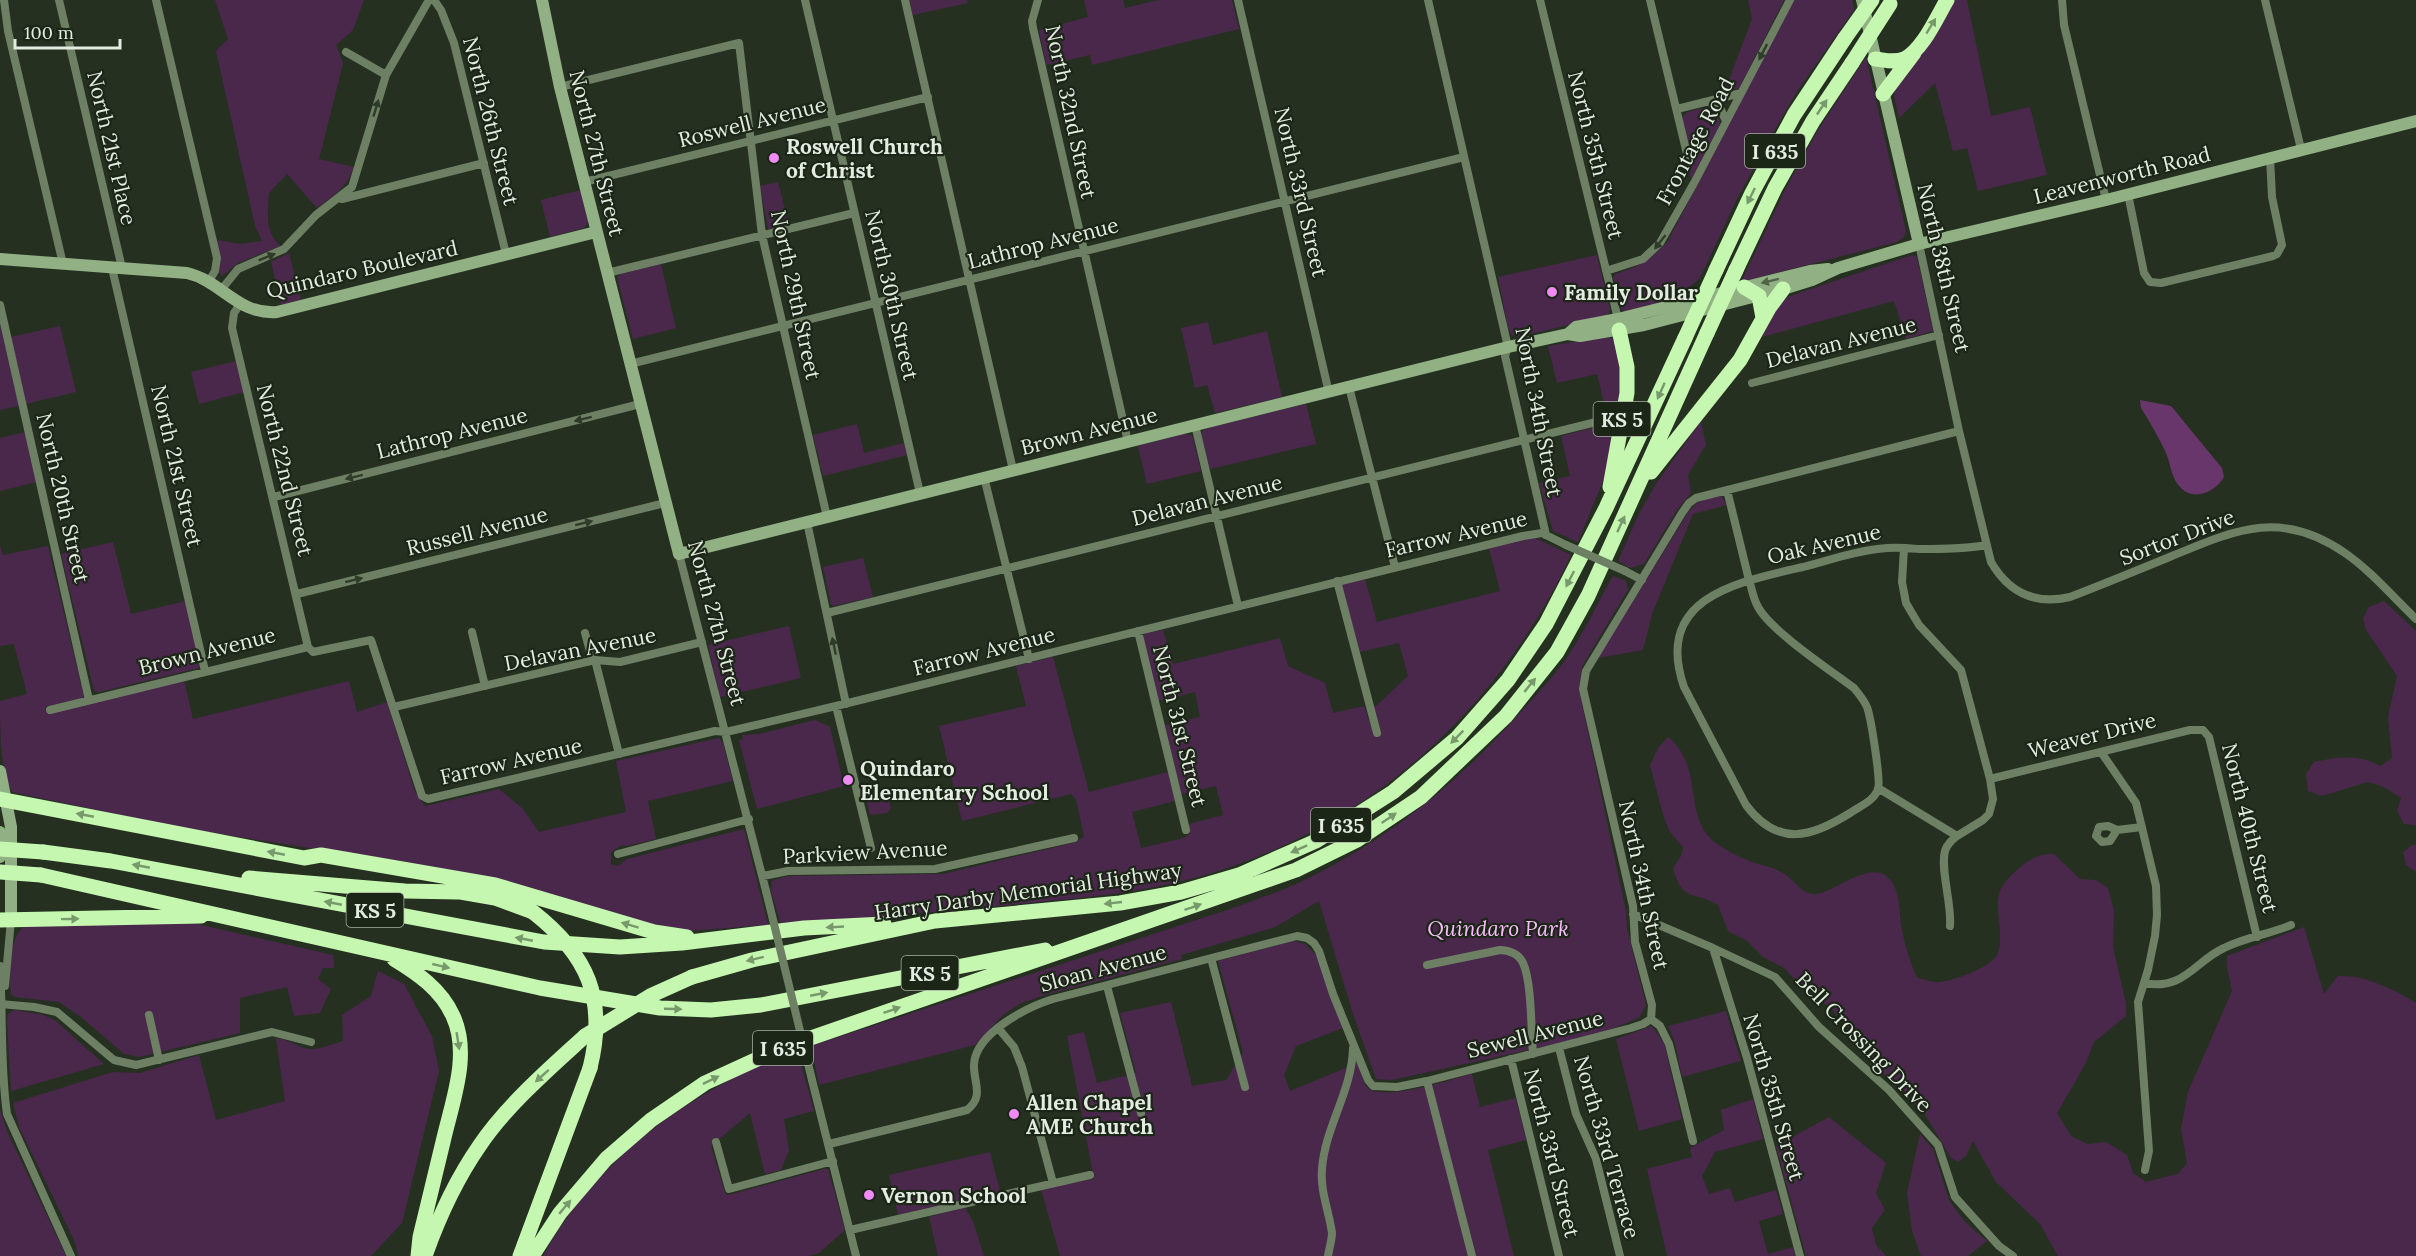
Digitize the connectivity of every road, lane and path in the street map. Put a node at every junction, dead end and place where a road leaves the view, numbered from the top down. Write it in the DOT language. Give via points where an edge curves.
graph roads {
  1 [pos="4,0"];
  2 [pos="58,0"];
  3 [pos="156,0"];
  4 [pos="429,0"];
  5 [pos="434,0"];
  6 [pos="542,0"];
  7 [pos="805,0"];
  8 [pos="905,0"];
  9 [pos="1038,0"];
  10 [pos="1238,0"];
  11 [pos="1428,0"];
  12 [pos="1540,0"];
  13 [pos="1650,0"];
  14 [pos="1790,0"];
  15 [pos="1862,0"];
  16 [pos="1872,0"];
  17 [pos="1947,0"];
  18 [pos="2062,0"];
  19 [pos="2265,0"];
  20 [pos="1891,2"];
  21 [pos="1916,51"];
  22 [pos="346,52"];
  23 [pos="1875,59"];
  24 [pos="386,75"];
  25 [pos="560,87"];
  26 [pos="1741,93"];
  27 [pos="1883,94"];
  28 [pos="928,97"];
  29 [pos="1709,102"];
  30 [pos="1677,109"];
  31 [pos="833,120"];
  32 [pos="1726,121"];
  33 [pos="2416,121"];
  34 [pos="750,140"];
  35 [pos="2301,149"];
  36 [pos="1464,158"];
  37 [pos="1688,158"];
  38 [pos="2270,158"];
  39 [pos="484,163"];
  40 [pos="584,182"];
  41 [pos="2128,194"];
  42 [pos="2106,200"];
  43 [pos="333,202"];
  44 [pos="1285,202"];
  45 [pos="854,213"];
  46 [pos="596,232"];
  47 [pos="762,235"];
  48 [pos="1919,244"];
  49 [pos="1083,252"];
  50 [pos="506,254"];
  51 [pos="0,259"];
  52 [pos="63,264"];
  53 [pos="117,268"];
  54 [pos="1838,268"];
  55 [pos="1606,271"];
  56 [pos="607,273"];
  57 [pos="969,280"];
  58 [pos="209,281"];
  59 [pos="1744,287"];
  60 [pos="221,290"];
  61 [pos="1783,290"];
  62 [pos="1759,296"];
  63 [pos="876,303"];
  64 [pos="240,304"];
  65 [pos="0,305"];
  66 [pos="1763,318"];
  67 [pos="1618,324"];
  68 [pos="783,326"];
  69 [pos="1939,335"];
  70 [pos="1508,347"];
  71 [pos="630,364"];
  72 [pos="1752,383"];
  73 [pos="1349,387"];
  74 [pos="1329,393"];
  75 [pos="640,404"];
  76 [pos="1596,422"];
  77 [pos="1195,425"];
  78 [pos="1959,431"];
  79 [pos="1524,440"];
  80 [pos="1128,442"];
  81 [pos="1013,470"];
  82 [pos="984,477"];
  83 [pos="1371,477"];
  84 [pos="1727,490"];
  85 [pos="1636,491"];
  86 [pos="920,493"];
  87 [pos="273,497"];
  88 [pos="665,503"];
  89 [pos="1606,508"];
  90 [pos="1216,516"];
  91 [pos="827,517"];
  92 [pos="807,522"];
  93 [pos="1546,535"];
  94 [pos="1987,545"];
  95 [pos="1904,548"];
  96 [pos="679,554"];
  97 [pos="1395,567"];
  98 [pos="1007,568"];
  99 [pos="1642,580"];
  100 [pos="1749,580"];
  101 [pos="1337,581"];
  102 [pos="297,594"];
  103 [pos="1238,606"];
  104 [pos="827,613"];
  105 [pos="2416,618"];
  106 [pos="1138,631"];
  107 [pos="472,632"];
  108 [pos="585,633"];
  109 [pos="702,642"];
  110 [pos="308,646"];
  111 [pos="1029,658"];
  112 [pos="595,660"];
  113 [pos="206,671"];
  114 [pos="485,686"];
  115 [pos="89,700"];
  116 [pos="846,704"];
  117 [pos="836,706"];
  118 [pos="394,707"];
  119 [pos="50,710"];
  120 [pos="2203,730"];
  121 [pos="726,732"];
  122 [pos="1377,733"];
  123 [pos="2101,752"];
  124 [pos="619,754"];
  125 [pos="0,771"];
  126 [pos="1990,779"];
  127 [pos="1878,788"];
  128 [pos="3,799"];
  129 [pos="749,819"];
  130 [pos="2142,827"];
  131 [pos="1186,830"];
  132 [pos="2116,830"];
  133 [pos="0,832"];
  134 [pos="1957,836"];
  135 [pos="1074,838"];
  136 [pos="871,848"];
  137 [pos="0,849"];
  138 [pos="618,854"];
  139 [pos="0,857"];
  140 [pos="304,858"];
  141 [pos="166,871"];
  142 [pos="0,872"];
  143 [pos="763,876"];
  144 [pos="458,892"];
  145 [pos="1634,914"];
  146 [pos="223,916"];
  147 [pos="6,920"];
  148 [pos="935,921"];
  149 [pos="2291,925"];
  150 [pos="1950,926"];
  151 [pos="2257,937"];
  152 [pos="708,940"];
  153 [pos="1098,940"];
  154 [pos="1713,948"];
  155 [pos="384,952"];
  156 [pos="1210,958"];
  157 [pos="0,966"];
  158 [pos="1427,966"];
  159 [pos="2144,983"];
  160 [pos="1107,986"];
  161 [pos="1,1004"];
  162 [pos="149,1015"];
  163 [pos="1651,1018"];
  164 [pos="998,1028"];
  165 [pos="1353,1041"];
  166 [pos="310,1042"];
  167 [pos="1559,1048"];
  168 [pos="1533,1054"];
  169 [pos="1511,1059"];
  170 [pos="159,1060"];
  171 [pos="1427,1081"];
  172 [pos="1245,1087"];
  173 [pos="1141,1113"];
  174 [pos="1693,1141"];
  175 [pos="716,1142"];
  176 [pos="829,1144"];
  177 [pos="833,1161"];
  178 [pos="2145,1170"];
  179 [pos="1090,1175"];
  180 [pos="1053,1183"];
  181 [pos="850,1230"];
  182 [pos="71,1256"];
  183 [pos="418,1256"];
  184 [pos="425,1256"];
  185 [pos="520,1256"];
  186 [pos="532,1256"];
  187 [pos="856,1256"];
  188 [pos="1328,1256"];
  189 [pos="1472,1256"];
  190 [pos="1559,1256"];
  191 [pos="1620,1256"];
  192 [pos="1800,1256"];
  193 [pos="2013,1256"];
  1 -- 52 [label="street"];
  2 -- 53 [label="street, North 21st Place"];
  3 -- 58 [label="street" via="217,258"];
  4 -- 24 [label="street"];
  5 -- 39 [label="street, North 26th Street" via="454,43"];
  6 -- 25 [label="main road, North 27th Street"];
  7 -- 31 [label="street, North 30th Street"];
  8 -- 28 [label="street"];
  9 -- 49 [label="street, North 32nd Street" via="1033,28"];
  10 -- 44 [label="street, North 33rd Street"];
  11 -- 36 [label="street, North 34th Street"];
  12 -- 55 [label="street, North 35th Street"];
  13 -- 30 [label="street"];
  14 -- 26 [label="street, Frontage Road, one-way"];
  15 -- 23 [label="main road, North 38th Street"];
  16 -- 89 [label="highway, Harry Darby Memorial Highway / I 635, one-way, bridge" via="1794,115 1752,193"];
  21 -- 17 [label="highway, one-way"];
  18 -- 42 [label="street" via="2064,25"];
  19 -- 35 [label="street"];
  85 -- 20 [label="highway, Harry Darby Memorial Highway / I 635, one-way, bridge" via="1786,169"];
  21 -- 23 [label="highway" via="1893,61"];
  21 -- 27 [label="highway"];
  22 -- 24 [label="street"];
  23 -- 27 [label="main road, North 38th Street"];
  43 -- 24 [label="street, one-way" via="352,187"];
  25 -- 34 [label="street, North 29th Street" via="739,43"];
  25 -- 40 [label="main road, North 27th Street"];
  26 -- 29 [label="street"];
  26 -- 32 [label="street, Frontage Road"];
  27 -- 48 [label="main road, North 38th Street"];
  28 -- 31 [label="street, Roswell Avenue"];
  28 -- 57 [label="street"];
  29 -- 30 [label="street"];
  29 -- 32 [label="street"];
  30 -- 37 [label="street"];
  31 -- 34 [label="street, Roswell Avenue"];
  31 -- 45 [label="street, North 30th Street"];
  32 -- 55 [label="street, Frontage Road, one-way" via="1660,243 1643,258"];
  33 -- 35 [label="main road, Leavenworth Road"];
  34 -- 40 [label="street, Roswell Avenue"];
  34 -- 47 [label="street, North 29th Street"];
  35 -- 38 [label="main road, Leavenworth Road"];
  36 -- 44 [label="street, Lathrop Avenue"];
  36 -- 70 [label="street, North 34th Street"];
  38 -- 41 [label="main road, Leavenworth Road"];
  38 -- 41 [label="street" via="2272,197 2282,245 2272,256 2161,283 2150,282 2144,273"];
  39 -- 43 [label="street"];
  39 -- 50 [label="street, North 26th Street"];
  40 -- 46 [label="main road, North 27th Street"];
  41 -- 42 [label="main road, Leavenworth Road"];
  42 -- 48 [label="main road, Leavenworth Road"];
  60 -- 43 [label="street, one-way" via="238,269 284,249"];
  44 -- 49 [label="street, Lathrop Avenue"];
  44 -- 74 [label="street, North 33rd Street"];
  45 -- 47 [label="street"];
  45 -- 63 [label="street, North 30th Street"];
  46 -- 50 [label="main road, Quindaro Boulevard"];
  46 -- 56 [label="main road, North 27th Street"];
  47 -- 56 [label="street"];
  47 -- 68 [label="street, North 29th Street"];
  48 -- 54 [label="main road, Leavenworth Road"];
  48 -- 69 [label="street, North 38th Street"];
  49 -- 57 [label="street, Lathrop Avenue"];
  49 -- 80 [label="street, North 32nd Street"];
  50 -- 64 [label="main road, Quindaro Boulevard" via="276,312 252,310"];
  51 -- 52 [label="main road, Quindaro Boulevard"];
  52 -- 53 [label="main road, Quindaro Boulevard"];
  53 -- 58 [label="main road, Quindaro Boulevard" via="187,273"];
  53 -- 113 [label="street, North 21st Street"];
  54 -- 59 [label="main road, Leavenworth Road, one-way"];
  54 -- 61 [label="main road, Leavenworth Road"];
  55 -- 67 [label="street, North 35th Street"];
  56 -- 71 [label="main road, North 27th Street"];
  57 -- 63 [label="street, Lathrop Avenue"];
  57 -- 81 [label="street"];
  58 -- 60 [label="main road, Quindaro Boulevard"];
  59 -- 62 [label="highway"];
  59 -- 67 [label="main road, Leavenworth Road"];
  60 -- 64 [label="main road, Quindaro Boulevard"];
  61 -- 62 [label="main road, Leavenworth Road"];
  61 -- 66 [label="highway, KS 5"];
  62 -- 66 [label="highway"];
  62 -- 67 [label="main road, Leavenworth Road"];
  63 -- 68 [label="street, Lathrop Avenue"];
  63 -- 86 [label="street, North 30th Street"];
  64 -- 87 [label="street, North 22nd Street" via="232,328"];
  65 -- 115 [label="street, North 20th Street"];
  66 -- 85 [label="highway, KS 5" via="1740,360"];
  67 -- 70 [label="main road, Leavenworth Road" via="1580,336 1568,334"];
  67 -- 89 [label="highway, KS 5" via="1627,367 1627,393"];
  68 -- 71 [label="street, Lathrop Avenue"];
  68 -- 91 [label="street, North 29th Street"];
  69 -- 72 [label="street, Delavan Avenue"];
  69 -- 78 [label="street, North 38th Street"];
  70 -- 73 [label="main road, Brown Avenue"];
  70 -- 79 [label="street, North 34th Street" via="1505,356"];
  71 -- 75 [label="main road, North 27th Street"];
  73 -- 74 [label="main road, Brown Avenue"];
  73 -- 83 [label="street"];
  74 -- 77 [label="main road, Brown Avenue"];
  75 -- 87 [label="street, Lathrop Avenue, one-way"];
  75 -- 88 [label="main road, North 27th Street"];
  76 -- 79 [label="street, Delavan Avenue"];
  77 -- 80 [label="main road, Brown Avenue"];
  77 -- 90 [label="street"];
  78 -- 84 [label="street"];
  78 -- 94 [label="street, North 38th Street"];
  79 -- 83 [label="street, Delavan Avenue"];
  79 -- 93 [label="street, North 34th Street"];
  80 -- 81 [label="main road, Brown Avenue"];
  81 -- 82 [label="main road, Brown Avenue"];
  82 -- 86 [label="main road, Brown Avenue"];
  82 -- 98 [label="street"];
  83 -- 90 [label="street, Delavan Avenue"];
  83 -- 97 [label="street"];
  84 -- 99 [label="street" via="1689,503"];
  84 -- 100 [label="street"];
  153 -- 85 [label="highway, Harry Darby Memorial Highway / I 635, one-way" via="1296,870 1357,840 1421,797 1506,716 1557,652 1588,596"];
  86 -- 91 [label="main road, Brown Avenue"];
  87 -- 102 [label="street, North 22nd Street"];
  88 -- 96 [label="main road, North 27th Street"];
  102 -- 88 [label="street, Russell Avenue, one-way"];
  89 -- 148 [label="highway, Harry Darby Memorial Highway / I 635, one-way" via="1546,624 1508,680 1457,738 1393,792 1316,841 1239,875 1181,892 1120,903"];
  90 -- 98 [label="street, Delavan Avenue"];
  90 -- 103 [label="street"];
  91 -- 92 [label="main road, Brown Avenue"];
  92 -- 96 [label="main road, Brown Avenue"];
  92 -- 104 [label="street"];
  93 -- 97 [label="street, Farrow Avenue" via="1536,533"];
  93 -- 99 [label="street, bridge"];
  94 -- 95 [label="street, Oak Avenue"];
  94 -- 105 [label="street, Sortor Drive" via="1991,562 2007,585 2030,596 2056,599 2088,590 2218,536 2257,527 2286,528 2345,553"];
  95 -- 100 [label="street, Oak Avenue" via="1869,550"];
  95 -- 126 [label="street" via="1902,582 1906,603 1919,625 1961,670"];
  96 -- 109 [label="street, North 27th Street"];
  97 -- 101 [label="street, Farrow Avenue"];
  98 -- 104 [label="street, Delavan Avenue"];
  98 -- 111 [label="street"];
  99 -- 145 [label="street, North 34th Street" via="1586,671 1583,689"];
  100 -- 127 [label="street" via="1758,607 1774,627 1854,688 1864,701"];
  100 -- 127 [label="street, Oak Avenue" via="1723,589 1696,608 1685,624 1678,647 1684,687 1746,805 1768,825 1800,835 1819,831 1869,801"];
  101 -- 103 [label="street, Farrow Avenue"];
  101 -- 122 [label="street"];
  102 -- 110 [label="street, North 22nd Street"];
  103 -- 106 [label="street, Farrow Avenue"];
  116 -- 104 [label="street, one-way"];
  106 -- 111 [label="street, Farrow Avenue"];
  106 -- 131 [label="street, North 31st Street"];
  107 -- 114 [label="street"];
  108 -- 112 [label="street"];
  109 -- 112 [label="street, Delavan Avenue" via="620,662"];
  109 -- 121 [label="street, North 27th Street"];
  110 -- 113 [label="street, Brown Avenue"];
  110 -- 118 [label="street, Brown Avenue" via="313,652 371,640"];
  111 -- 116 [label="street, Farrow Avenue"];
  112 -- 114 [label="street, Delavan Avenue"];
  112 -- 124 [label="street"];
  113 -- 115 [label="street, Brown Avenue"];
  114 -- 118 [label="street, Delavan Avenue"];
  115 -- 119 [label="street, Brown Avenue"];
  116 -- 117 [label="street, Farrow Avenue"];
  117 -- 121 [label="street, Farrow Avenue"];
  117 -- 136 [label="street"];
  118 -- 124 [label="street, Farrow Avenue" via="422,796 429,799"];
  120 -- 123 [label="street, Weaver Drive"];
  120 -- 151 [label="street, North 40th Street" via="2209,737"];
  121 -- 124 [label="street, Farrow Avenue" via="715,731"];
  121 -- 129 [label="street, North 27th Street"];
  123 -- 126 [label="street, Weaver Drive"];
  123 -- 130 [label="street" via="2130,791"];
  125 -- 128 [label="main road"];
  126 -- 134 [label="street" via="1993,799 1989,814"];
  127 -- 134 [label="street"];
  140 -- 128 [label="highway, one-way"];
  128 -- 147 [label="main road" via="11,827"];
  129 -- 138 [label="street"];
  129 -- 143 [label="street, North 27th Street"];
  130 -- 132 [label="street"];
  130 -- 159 [label="street" via="2158,901"];
  133 -- 139 [label="main road"];
  134 -- 150 [label="street" via="1946,850 1944,861"];
  135 -- 143 [label="street, Parkview Avenue" via="935,869 788,871"];
  141 -- 137 [label="highway, KS 5, one-way, bridge"];
  140 -- 144 [label="highway"];
  152 -- 140 [label="highway, one-way" via="654,932 495,885 321,855"];
  141 -- 144 [label="highway"];
  152 -- 141 [label="highway, KS 5, one-way" via="620,947 544,942"];
  142 -- 146 [label="highway, KS 5, bridge" via="41,875"];
  143 -- 176 [label="street, North 27th Street, bridge"];
  144 -- 185 [label="highway, bridge" via="495,898 533,912 562,936 587,975 597,1012 590,1068"];
  145 -- 154 [label="street, Bell Crossing Drive"];
  145 -- 163 [label="street, North 34th Street" via="1635,942 1652,1005"];
  147 -- 146 [label="highway, one-way"];
  146 -- 155 [label="highway, KS 5"];
  147 -- 161 [label="street" via="9,960"];
  148 -- 152 [label="highway, KS 5, one-way" via="804,928"];
  148 -- 184 [label="highway, Harry Darby Memorial Highway / I 635, one-way, bridge" via="752,960 692,978 652,995 585,1036 531,1085 480,1144"];
  149 -- 151 [label="street"];
  151 -- 159 [label="street" via="2224,948 2178,979"];
  155 -- 153 [label="highway, KS 5, one-way" via="609,1001 711,1010 761,1005"];
  186 -- 153 [label="highway, Harry Darby Memorial Highway / I 635, one-way" via="560,1213 606,1159 651,1120 705,1083 779,1049"];
  154 -- 192 [label="street, North 35th Street"];
  154 -- 193 [label="street, Bell Crossing Drive" via="1775,977 1819,1027 1889,1090 1938,1145 1954,1197"];
  155 -- 183 [label="highway, one-way" via="423,977 440,996 453,1016 460,1044 459,1073"];
  156 -- 160 [label="street, Sloan Avenue"];
  156 -- 165 [label="street, Sloan Avenue" via="1297,936 1306,938 1319,951"];
  156 -- 172 [label="street"];
  157 -- 161 [label="street"];
  158 -- 168 [label="street" via="1500,950 1518,957 1527,981"];
  159 -- 178 [label="street" via="2138,1008 2149,1151"];
  160 -- 164 [label="street, Sloan Avenue" via="1042,1002"];
  160 -- 173 [label="street"];
  161 -- 170 [label="street" via="57,1012 114,1060 136,1065"];
  161 -- 182 [label="street" via="7,1114"];
  162 -- 170 [label="street"];
  163 -- 167 [label="street, Sewell Avenue" via="1637,1026"];
  163 -- 174 [label="street, North 34th Street" via="1669,1044"];
  164 -- 176 [label="street, Sloan Avenue" via="977,1053 974,1063 978,1094 974,1106 961,1113"];
  164 -- 180 [label="street" via="1014,1047 1022,1067"];
  165 -- 171 [label="street" via="1373,1086 1397,1087"];
  165 -- 188 [label="street" via="1346,1089 1327,1142 1322,1171 1332,1236"];
  166 -- 170 [label="street" via="272,1032"];
  167 -- 168 [label="street, Sewell Avenue"];
  167 -- 191 [label="street, North 33rd Terrace" via="1576,1114 1596,1159"];
  168 -- 169 [label="street, Sewell Avenue"];
  169 -- 171 [label="street, Sewell Avenue"];
  169 -- 190 [label="street, North 33rd Street"];
  171 -- 189 [label="street"];
  175 -- 177 [label="street" via="729,1189"];
  176 -- 177 [label="street, North 27th Street"];
  177 -- 181 [label="street, North 27th Street"];
  179 -- 180 [label="street"];
  180 -- 181 [label="street"];
  181 -- 187 [label="street, North 27th Street"];
}
